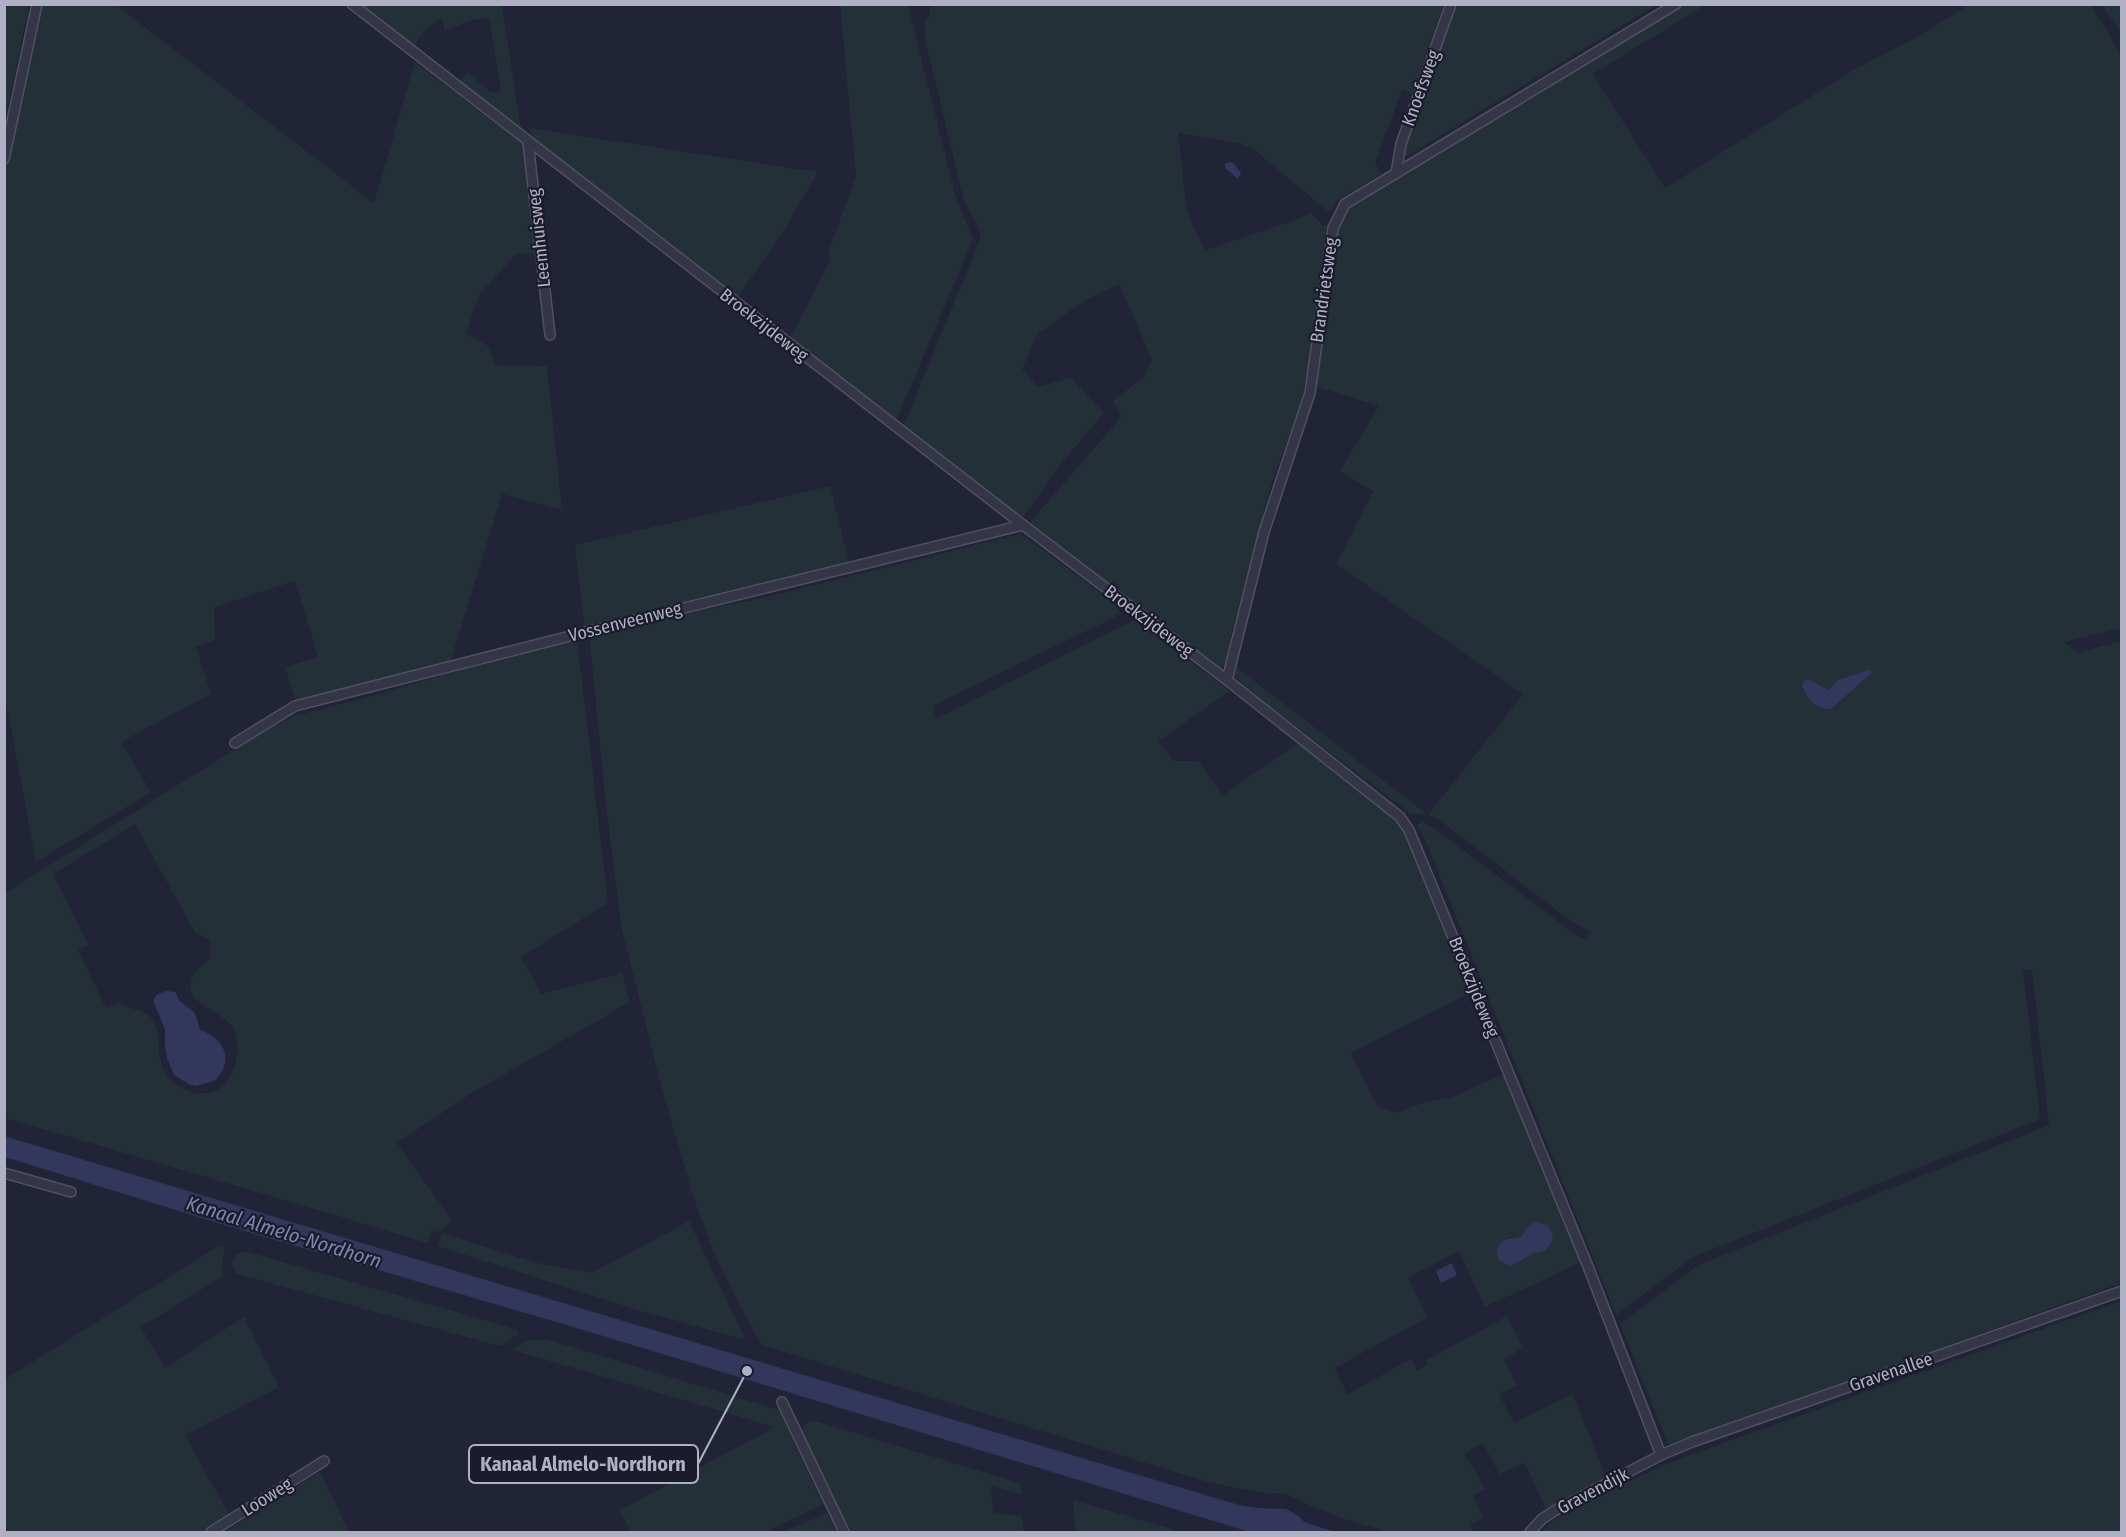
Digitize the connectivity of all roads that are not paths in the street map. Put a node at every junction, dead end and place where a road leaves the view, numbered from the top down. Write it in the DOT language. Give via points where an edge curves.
graph roads {
  1 [pos="37,4"];
  2 [pos="352,4"];
  3 [pos="1451,4"];
  4 [pos="1676,4"];
  5 [pos="528,142"];
  6 [pos="4,159"];
  7 [pos="1396,173"];
  8 [pos="550,335"];
  9 [pos="1023,525"];
  10 [pos="1227,680"];
  11 [pos="235,743"];
  12 [pos="4,1173"];
  13 [pos="71,1192"];
  14 [pos="2121,1291"];
  15 [pos="782,1402"];
  16 [pos="1661,1455"];
  17 [pos="324,1461"];
  18 [pos="211,1533"];
  19 [pos="844,1533"];
  20 [pos="1530,1533"];
  1 -- 6 [label="street"];
  2 -- 5 [label="street, Broekzijdeweg"];
  3 -- 7 [label="street, Knoefsweg" via="1401,144"];
  4 -- 7 [label="street, Brandrietsweg"];
  5 -- 8 [label="street, Leemhuisweg"];
  5 -- 9 [label="street, Broekzijdeweg"];
  7 -- 10 [label="street, Brandrietsweg" via="1345,204 1333,228 1310,393 1264,532"];
  9 -- 10 [label="street, Broekzijdeweg"];
  9 -- 11 [label="street, Vossenveenweg" via="295,706"];
  10 -- 16 [label="street, Broekzijdeweg" via="1400,817 1410,830"];
  12 -- 13 [label="street"];
  14 -- 16 [label="street, Gravenallee"];
  15 -- 19 [label="street"];
  16 -- 20 [label="street, Gravendijk" via="1554,1511"];
  17 -- 18 [label="street, Looweg"];
}
